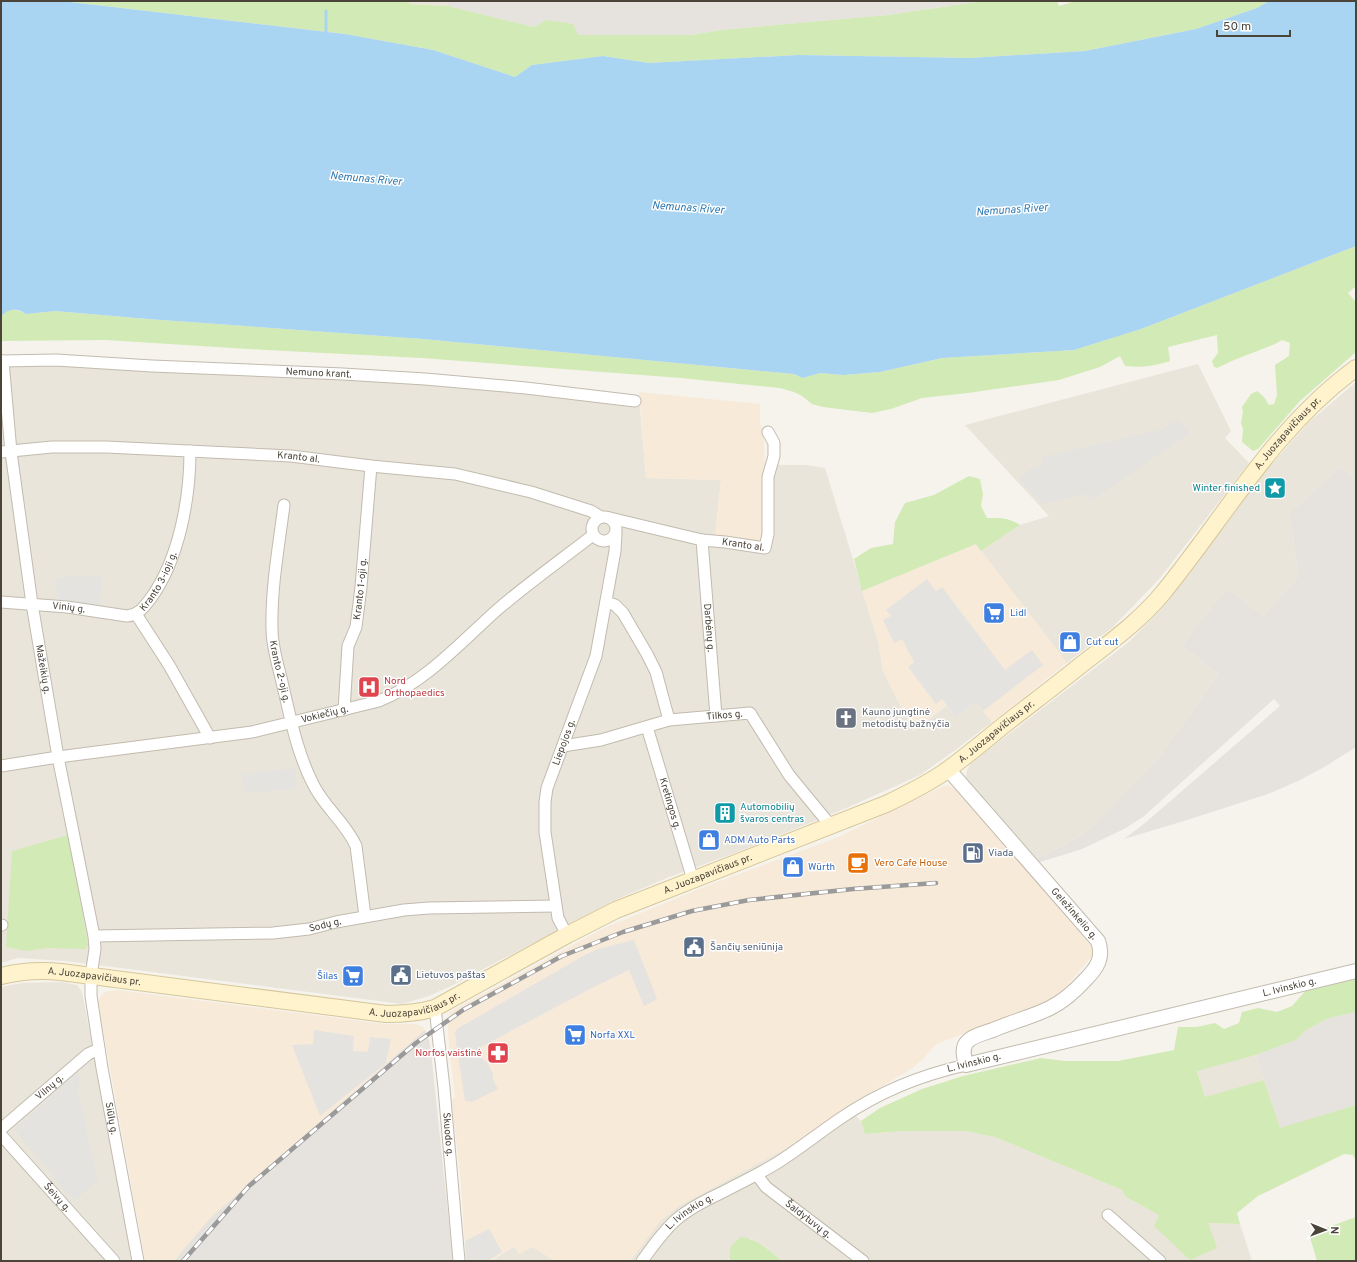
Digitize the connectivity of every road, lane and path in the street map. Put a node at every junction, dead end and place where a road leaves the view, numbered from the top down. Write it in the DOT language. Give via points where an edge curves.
graph roads {
  1 [pos="2,361"];
  2 [pos="1356,368"];
  3 [pos="635,400"];
  4 [pos="768,432"];
  5 [pos="190,451"];
  6 [pos="6,452"];
  7 [pos="371,466"];
  8 [pos="284,505"];
  9 [pos="599,517"];
  10 [pos="629,523"];
  11 [pos="616,531"];
  12 [pos="593,535"];
  13 [pos="702,540"];
  14 [pos="607,541"];
  15 [pos="615,550"];
  16 [pos="1,602"];
  17 [pos="606,602"];
  18 [pos="32,604"];
  19 [pos="136,614"];
  20 [pos="344,710"];
  21 [pos="716,716"];
  22 [pos="669,720"];
  23 [pos="292,723"];
  24 [pos="647,727"];
  25 [pos="210,738"];
  26 [pos="562,746"];
  27 [pos="58,757"];
  28 [pos="1,766"];
  29 [pos="948,769"];
  30 [pos="831,826"];
  31 [pos="692,880"];
  32 [pos="556,906"];
  33 [pos="365,916"];
  34 [pos="567,935"];
  35 [pos="94,936"];
  36 [pos="1356,971"];
  37 [pos="1,976"];
  38 [pos="91,976"];
  39 [pos="435,1008"];
  40 [pos="99,1049"];
  41 [pos="966,1065"];
  42 [pos="1,1129"];
  43 [pos="1,1135"];
  44 [pos="757,1175"];
  45 [pos="1108,1215"];
  46 [pos="114,1261"];
  47 [pos="138,1261"];
  48 [pos="460,1261"];
  49 [pos="642,1261"];
  50 [pos="863,1261"];
  51 [pos="1160,1261"];
  1 -- 3 [label="street, Nemuno krant." via="56,360 343,374 424,379"];
  1 -- 6 [label="street, Mažeikių g."];
  2 -- 29 [label="main road, A. Juozapavičiaus pr." via="1293,424 1273,447 1161,595 1139,618"];
  4 -- 13 [label="street, Kranto al." via="774,443 774,456 768,477 768,534 765,548"];
  5 -- 6 [label="street, Kranto al." via="52,447"];
  5 -- 7 [label="street, Kranto al." via="291,456"];
  5 -- 19 [label="street, Kranto 3-ioji g." via="187,495 179,537 159,587"];
  6 -- 18 [label="street, Mažeikių g."];
  7 -- 9 [label="street, Kranto al." via="455,474 531,492"];
  7 -- 20 [label="street, Kranto 1-oji g." via="361,587 356,627 348,646"];
  8 -- 23 [label="street, Kranto 2-oji g." via="275,574 272,630"];
  9 -- 10 [label="street, Kranto al."];
  9 -- 11 [label="street" via="616,524"];
  9 -- 12 [label="street" via="592,527"];
  10 -- 11 [label="street"];
  10 -- 13 [label="street, Kranto al."];
  11 -- 14 [label="street" via="614,537"];
  11 -- 15 [label="street, Liepojos g."];
  12 -- 14 [label="street" via="599,541"];
  12 -- 20 [label="street, Vokiečių g." via="498,609 427,673 389,697"];
  13 -- 21 [label="street, Darbėnų g."];
  14 -- 15 [label="street"];
  15 -- 17 [label="street, Liepojos g."];
  16 -- 18 [label="street, Vinių g."];
  17 -- 22 [label="street" via="616,605 623,613 647,654 656,672"];
  17 -- 26 [label="street, Liepojos g." via="596,656"];
  18 -- 19 [label="street, Vinių g." via="127,616"];
  18 -- 27 [label="street, Mažeikių g."];
  19 -- 25 [label="street, Kranto 3-ioji g." via="169,665"];
  20 -- 23 [label="street, Vokiečių g."];
  21 -- 22 [label="street, Tilkos g."];
  21 -- 30 [label="street, Tilkos g." via="750,713 789,775"];
  22 -- 24 [label="street, Tilkos g."];
  23 -- 25 [label="street, Vokiečių g."];
  23 -- 33 [label="street, Kranto 2-oji g." via="313,785 321,799 352,836 356,846"];
  24 -- 26 [label="street, Tilkos g." via="601,740"];
  24 -- 31 [label="street, Kretingos g."];
  25 -- 27 [label="street, Vokiečių g."];
  26 -- 32 [label="street, Liepojos g." via="547,788 544,816"];
  27 -- 28 [label="street, Vokiečių g."];
  27 -- 35 [label="street, Mažeikių g."];
  29 -- 30 [label="main road, A. Juozapavičiaus pr." via="903,796"];
  29 -- 41 [label="street, Geležinkelio g." via="1098,941 1101,956 1092,974 1059,1003 968,1040 964,1049"];
  30 -- 31 [label="main road, A. Juozapavičiaus pr."];
  31 -- 34 [label="main road, A. Juozapavičiaus pr." via="616,910"];
  32 -- 33 [label="street, Sodų g." via="429,908"];
  32 -- 34 [label="street, Liepojos g." via="558,918"];
  33 -- 35 [label="street, Sodų g." via="309,929 273,933"];
  34 -- 39 [label="main road, A. Juozapavičiaus pr."];
  35 -- 38 [label="street, Mažeikių g."];
  36 -- 41 [label="street, L. Ivinskio g."];
  37 -- 38 [label="main road, A. Juozapavičiaus pr." via="37,971"];
  38 -- 39 [label="main road, A. Juozapavičiaus pr." via="386,1014 423,1012"];
  38 -- 40 [label="street, Siūlų g." via="91,996"];
  39 -- 48 [label="street, Skuodo g."];
  40 -- 42 [label="street, Vilnų g." via="88,1054"];
  40 -- 47 [label="street, Siūlų g."];
  41 -- 44 [label="street, L. Ivinskio g." via="918,1078 867,1102"];
  43 -- 46 [label="street, Šeivų g."];
  44 -- 49 [label="street, L. Ivinskio g." via="678,1218"];
  44 -- 50 [label="street, Šaldytuvų g." via="766,1187"];
  45 -- 51 [label="street"];
}
